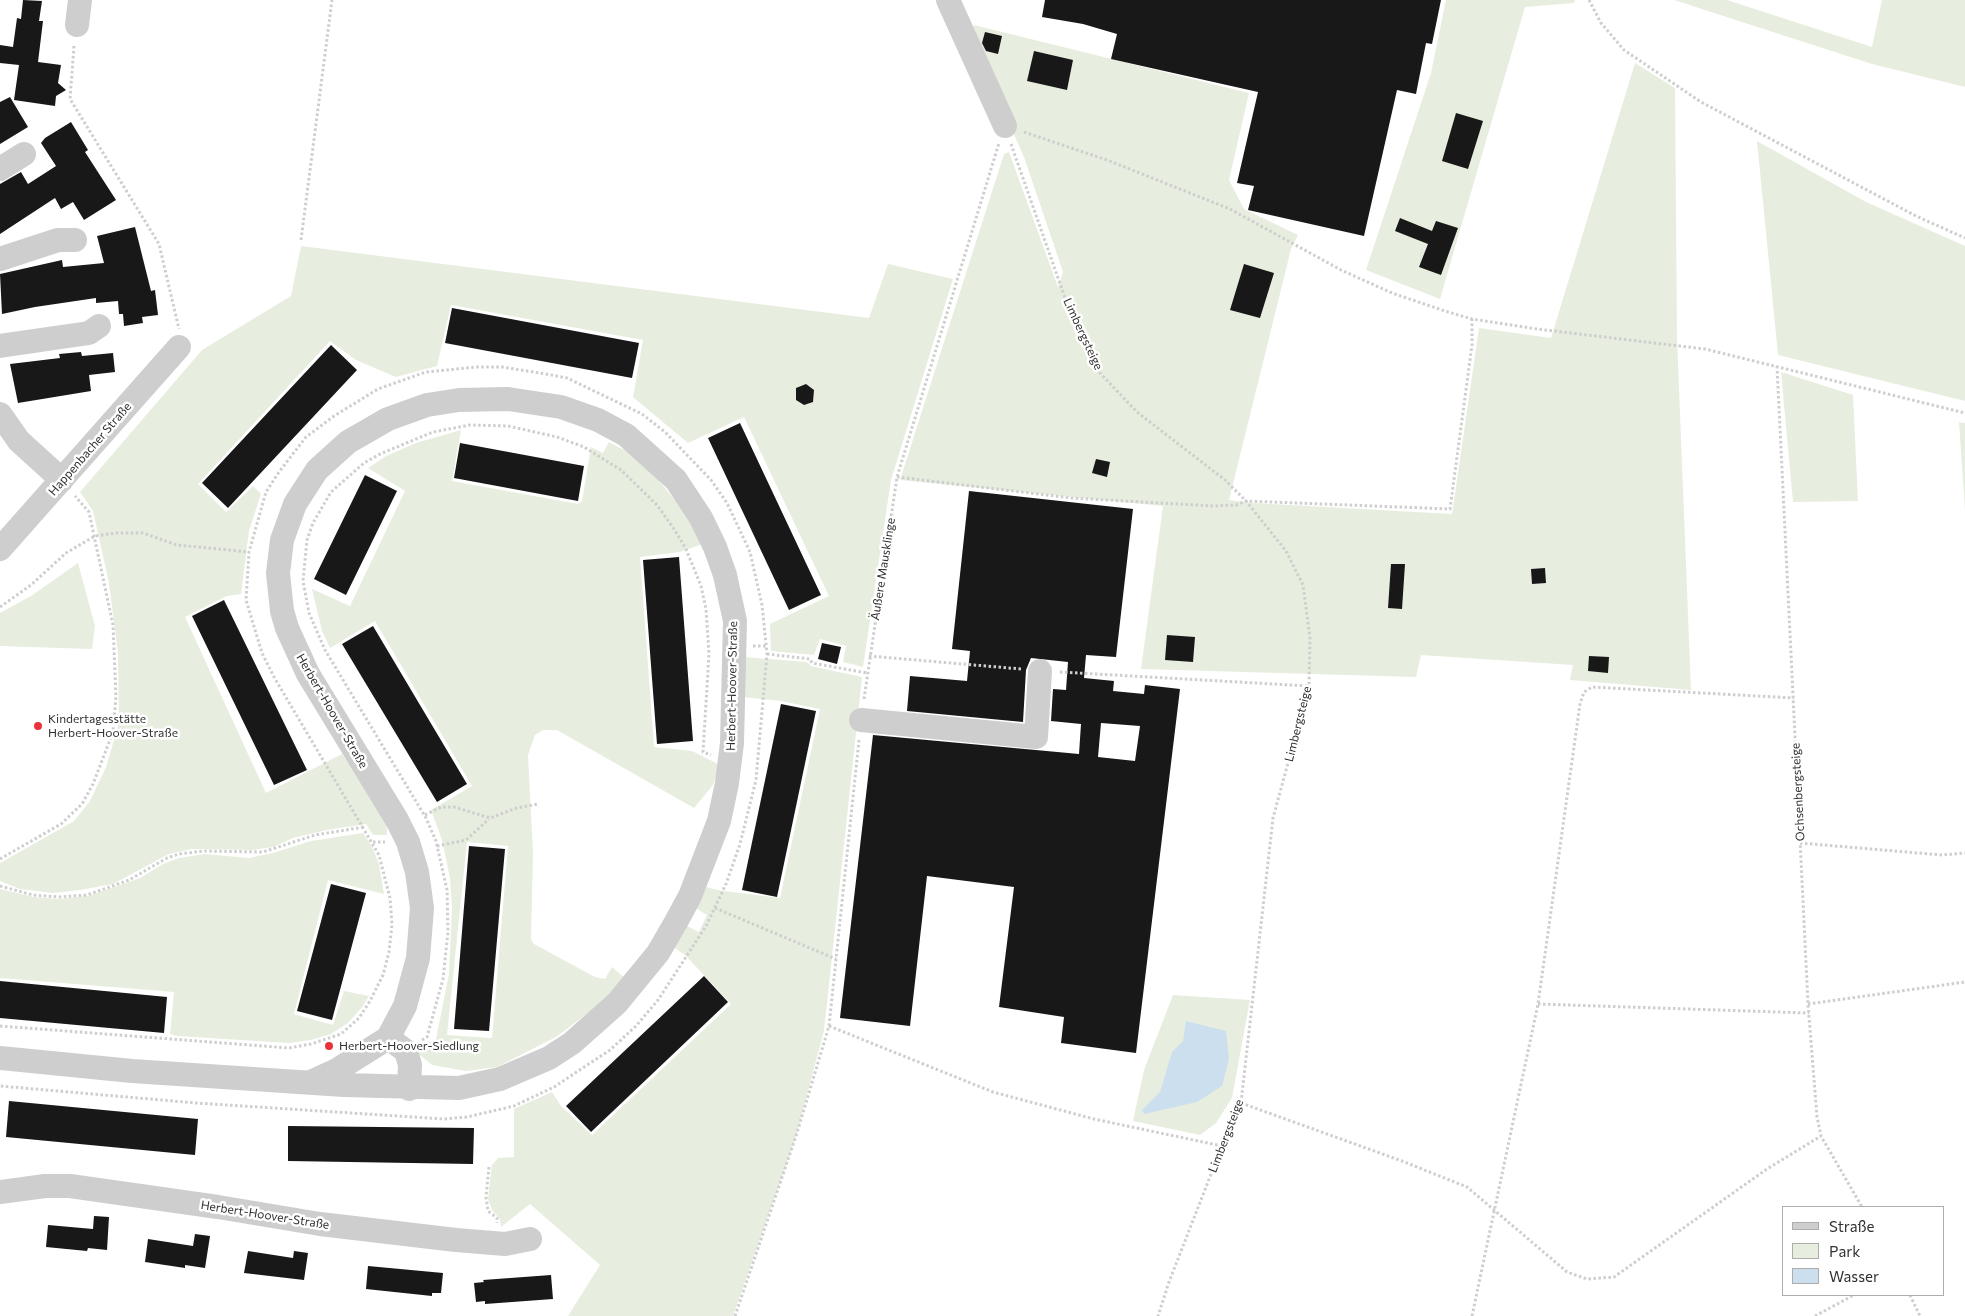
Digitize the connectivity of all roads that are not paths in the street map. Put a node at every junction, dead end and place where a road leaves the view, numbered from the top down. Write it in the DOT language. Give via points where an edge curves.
graph roads {
  1 [pos="80,0"];
  2 [pos="948,0"];
  3 [pos="76,25"];
  4 [pos="1004,126"];
  5 [pos="24,154"];
  6 [pos="0,169"];
  7 [pos="75,240"];
  8 [pos="0,260"];
  9 [pos="99,326"];
  10 [pos="0,346"];
  11 [pos="179,347"];
  12 [pos="0,414"];
  13 [pos="62,480"];
  14 [pos="0,549"];
  15 [pos="1040,671"];
  16 [pos="861,720"];
  17 [pos="397,1044"];
  18 [pos="0,1058"];
  19 [pos="311,1082"];
  20 [pos="409,1088"];
  21 [pos="0,1192"];
  22 [pos="530,1239"];
  1 -- 3 [label="street"];
  2 -- 4 [label="street"];
  5 -- 6 [label="street"];
  7 -- 8 [label="street" via="58,240"];
  9 -- 10 [label="street" via="89,333"];
  11 -- 13 [label="street, Happenbacher Straße"];
  12 -- 13 [label="street" via="19,441"];
  13 -- 14 [label="street, Happenbacher Straße"];
  15 -- 16 [label="street" via="1036,737"];
  17 -- 19 [label="street, Herbert-Hoover-Straße"];
  17 -- 20 [label="street" via="410,1065"];
  17 -- 20 [label="street, Herbert-Hoover-Straße" via="418,958 422,908 417,872 397,820 304,667 287,628 279,591 281,548 291,512 317,470 348,442 388,419 427,405 459,400 530,401 561,407 598,420 636,442 671,475 701,518 725,575 735,621 735,646 730,762 718,821 690,896 658,953 618,1003 572,1043 523,1071 474,1086"];
  18 -- 19 [label="street, Herbert-Hoover-Straße" via="132,1071"];
  19 -- 20 [label="street, Herbert-Hoover-Straße"];
  21 -- 22 [label="street, Herbert-Hoover-Straße" via="70,1186 320,1224 456,1240 505,1244"];
}
